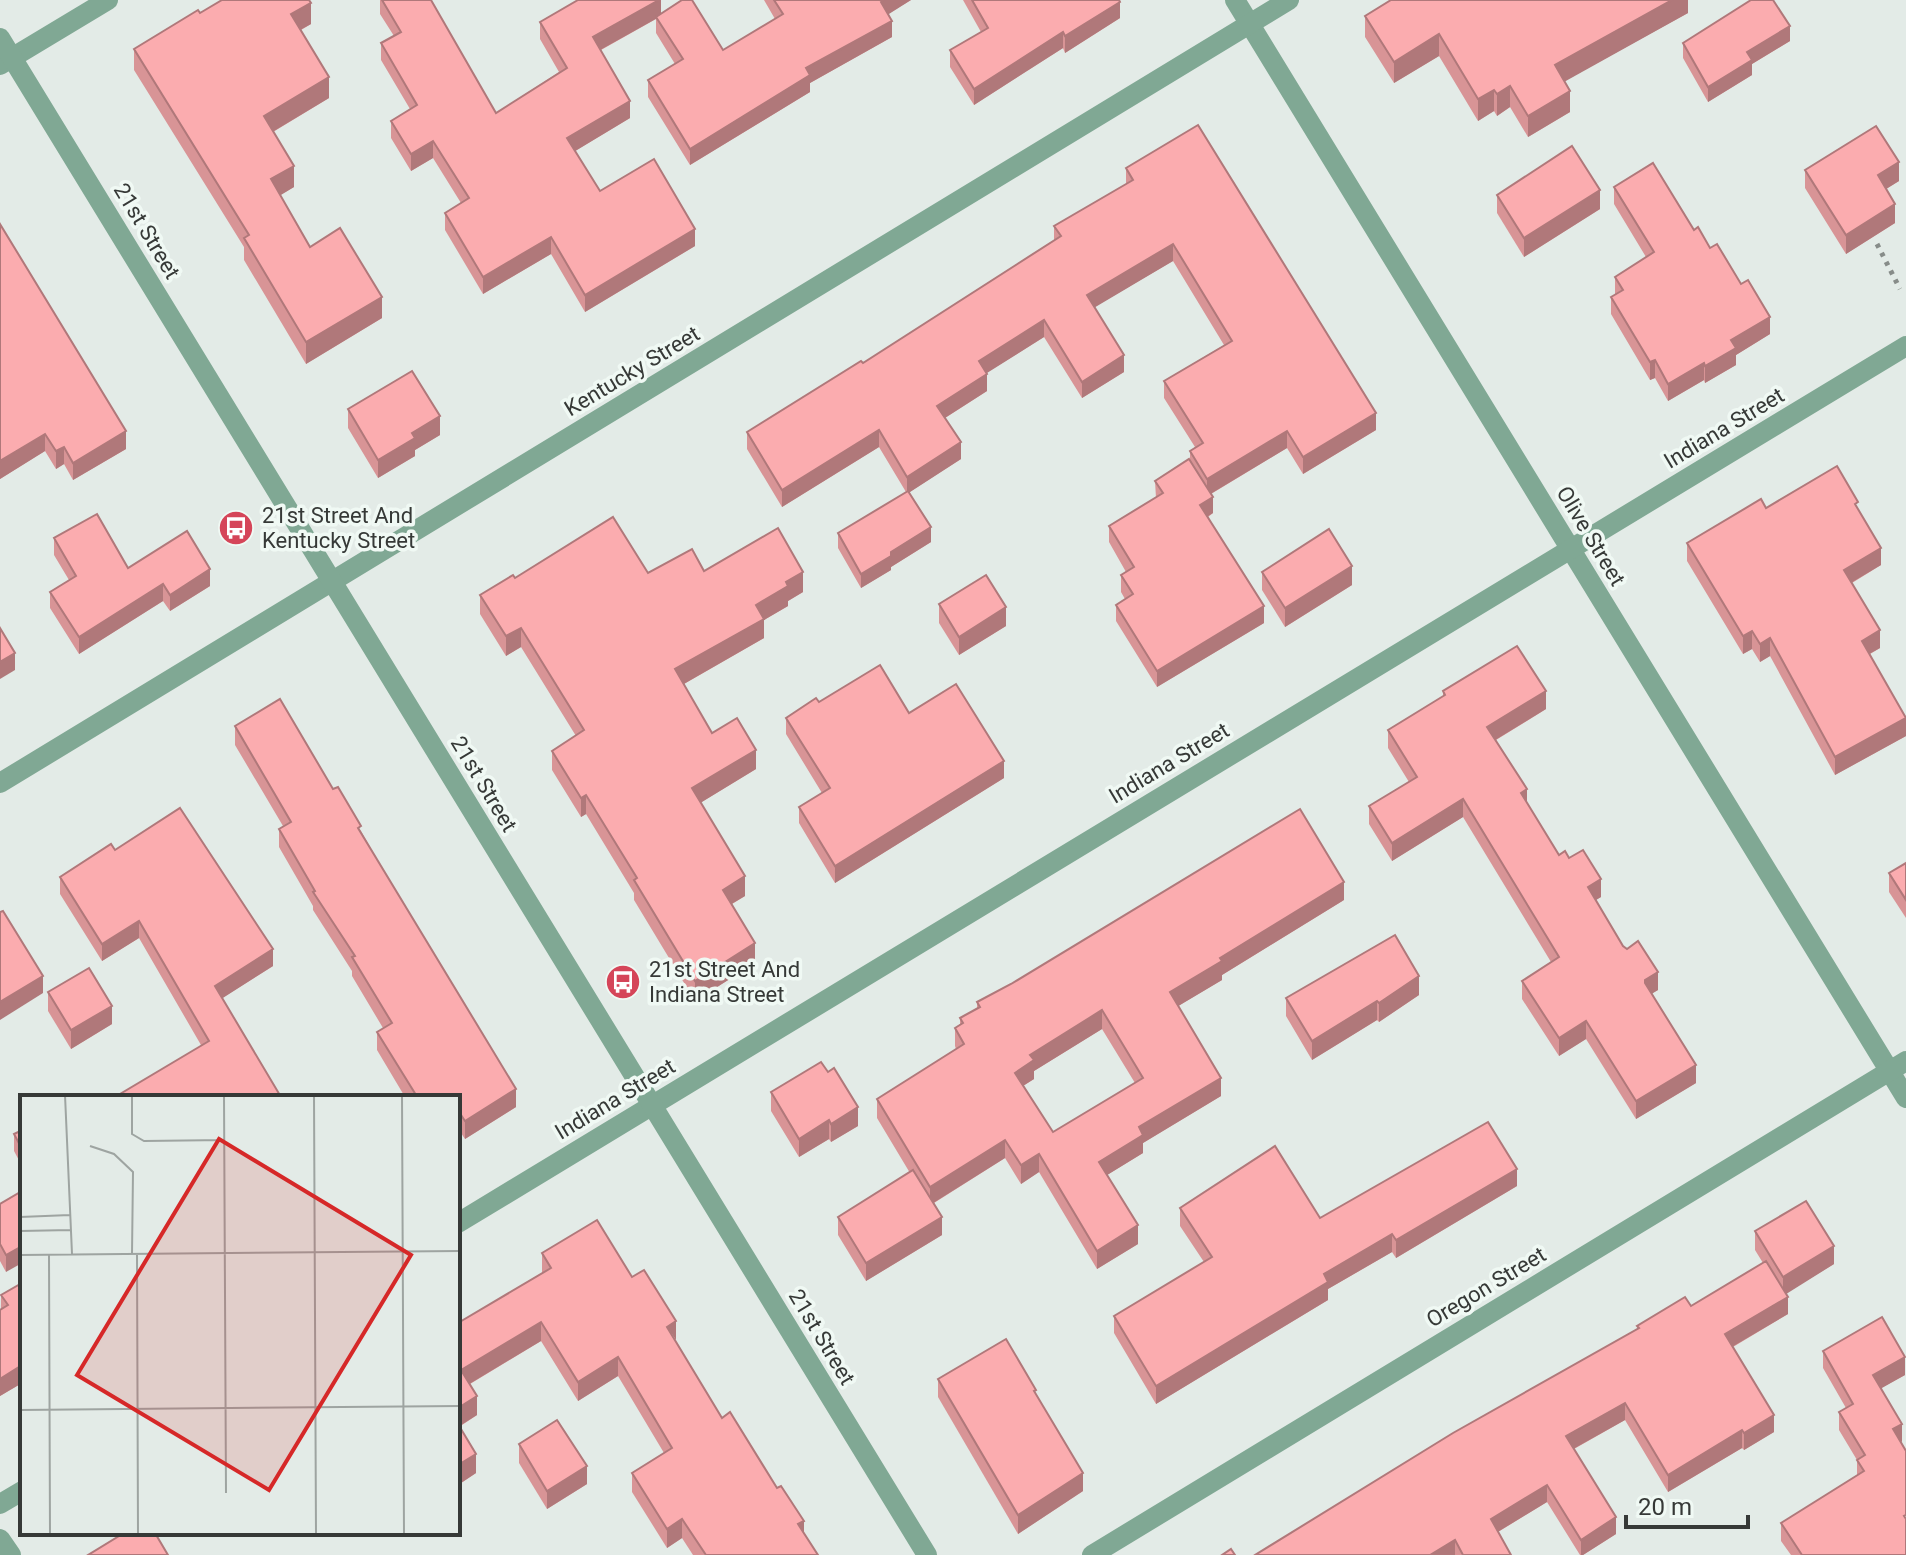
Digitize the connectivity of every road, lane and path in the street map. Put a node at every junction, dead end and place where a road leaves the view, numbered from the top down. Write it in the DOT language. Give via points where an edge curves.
graph roads {
  1 [pos="108,0"];
  2 [pos="1235,0"];
  3 [pos="1289,0"];
  4 [pos="1250,24"];
  5 [pos="0,38"];
  6 [pos="6,61"];
  7 [pos="1877,244"];
  8 [pos="1900,289"];
  9 [pos="1906,346"];
  10 [pos="1571,549"];
  11 [pos="332,581"];
  12 [pos="0,783"];
  13 [pos="1898,1066"];
  14 [pos="1906,1098"];
  15 [pos="652,1104"];
  16 [pos="460,1222"];
  17 [pos="20,1492"];
  18 [pos="0,1504"];
  19 [pos="0,1539"];
  20 [pos="11,1555"];
  21 [pos="927,1555"];
  22 [pos="1092,1555"];
  1 -- 6 [label="street"];
  2 -- 4 [label="street, Olive Street"];
  3 -- 4 [label="street, Kentucky Street"];
  4 -- 10 [label="street, Olive Street"];
  4 -- 11 [label="street, Kentucky Street"];
  5 -- 6 [label="street, 21st Street"];
  6 -- 11 [label="street, 21st Street"];
  7 -- 8 [label="path"];
  9 -- 10 [label="street, Indiana Street"];
  10 -- 13 [label="street, Olive Street"];
  10 -- 15 [label="street, Indiana Street"];
  11 -- 12 [label="street, Kentucky Street"];
  11 -- 15 [label="street, 21st Street"];
  13 -- 14 [label="street, Olive Street"];
  13 -- 22 [label="street, Oregon Street"];
  15 -- 16 [label="street, Indiana Street"];
  15 -- 21 [label="street, 21st Street"];
  17 -- 18 [label="street"];
  19 -- 20 [label="street"];
}
